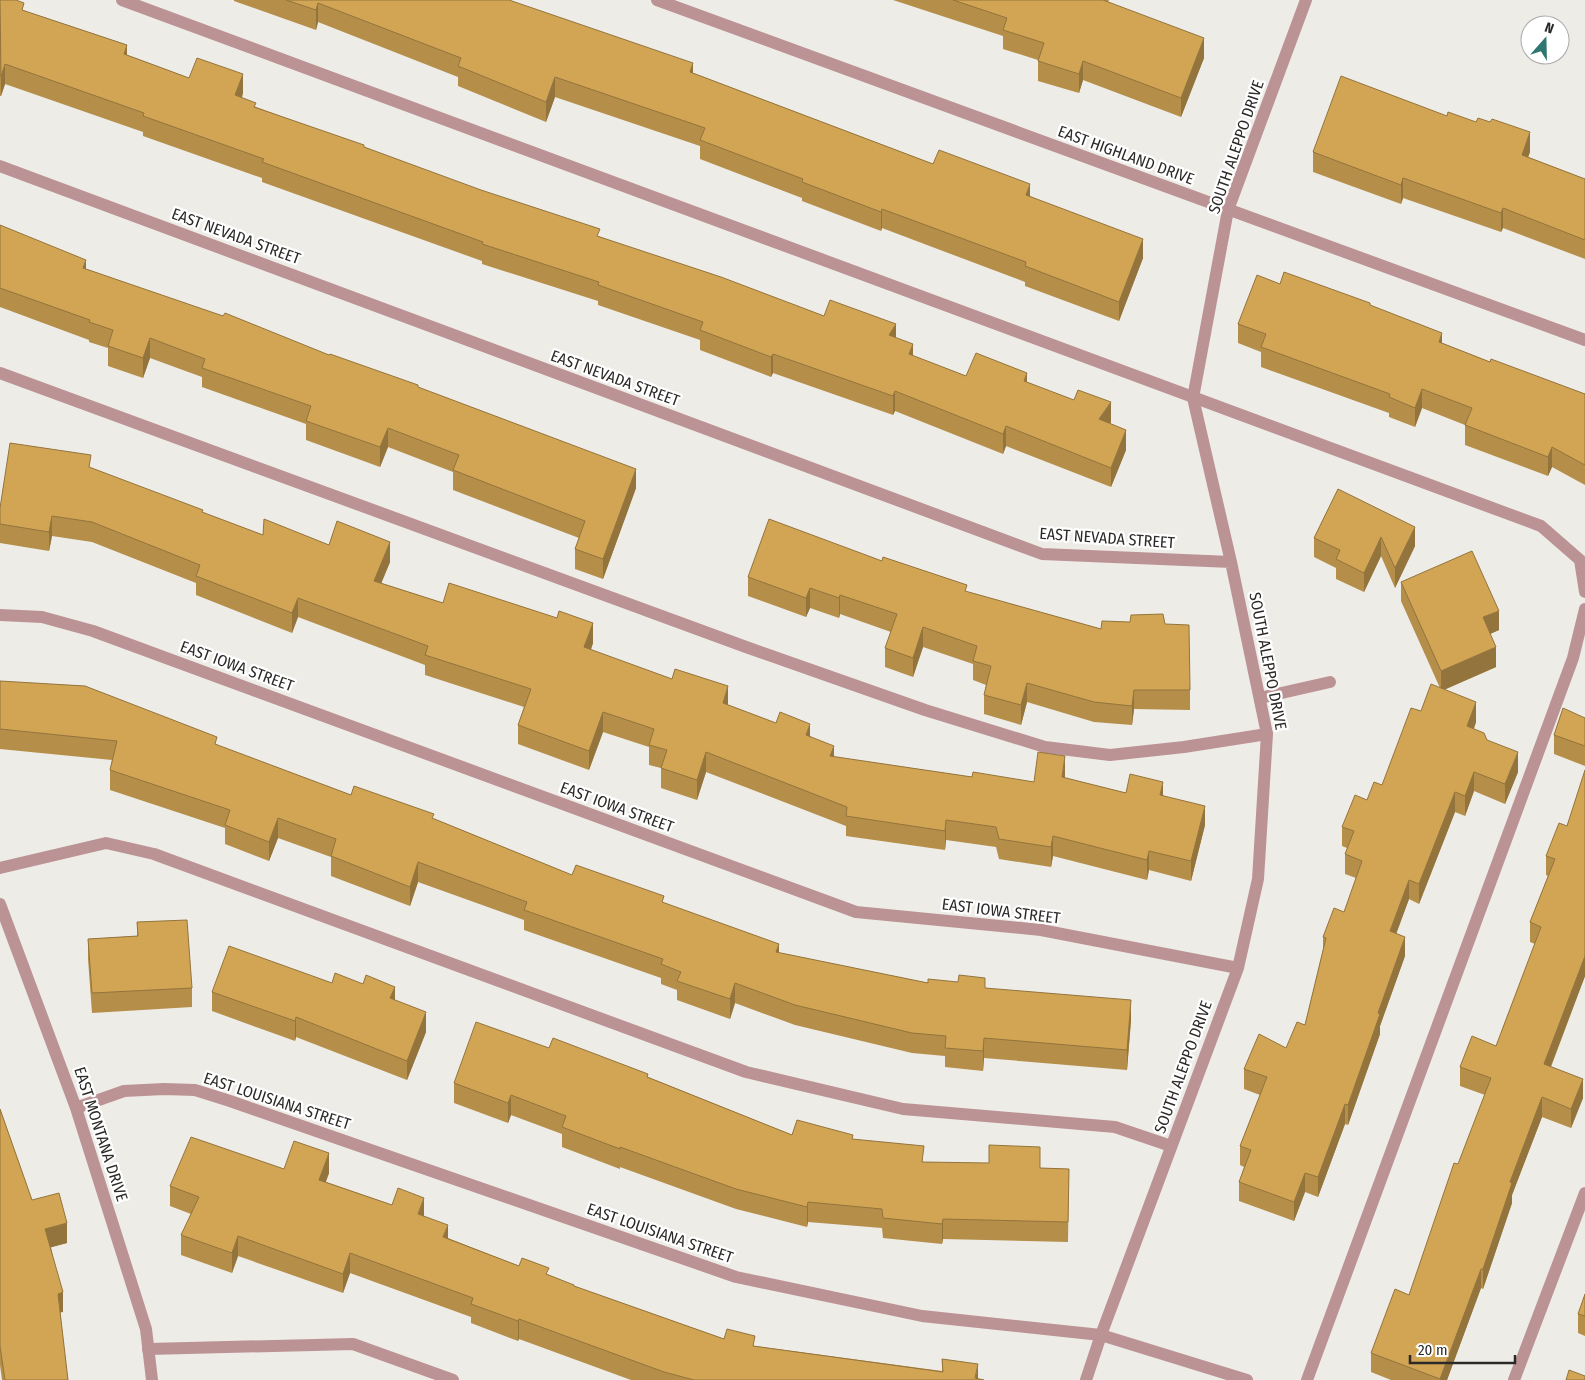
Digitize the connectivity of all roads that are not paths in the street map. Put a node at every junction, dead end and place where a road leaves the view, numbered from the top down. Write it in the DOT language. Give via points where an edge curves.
graph roads {
  1 [pos="122,0"];
  2 [pos="657,0"];
  3 [pos="1306,0"];
  4 [pos="0,166"];
  5 [pos="1228,210"];
  6 [pos="1585,340"];
  7 [pos="0,373"];
  8 [pos="1193,398"];
  9 [pos="1231,562"];
  10 [pos="1585,592"];
  11 [pos="1585,609"];
  12 [pos="0,615"];
  13 [pos="1330,682"];
  14 [pos="1260,698"];
  15 [pos="1267,734"];
  16 [pos="0,868"];
  17 [pos="0,904"];
  18 [pos="1238,968"];
  19 [pos="76,1108"];
  20 [pos="1171,1146"];
  21 [pos="1585,1193"];
  22 [pos="1101,1335"];
  23 [pos="148,1349"];
  24 [pos="152,1380"];
  25 [pos="453,1380"];
  26 [pos="1086,1380"];
  27 [pos="1246,1380"];
  28 [pos="1308,1380"];
  29 [pos="1514,1380"];
  1 -- 8 [label="street"];
  2 -- 5 [label="street, EAST HIGHLAND DRIVE"];
  3 -- 5 [label="street, SOUTH ALEPPO DRIVE"];
  4 -- 9 [label="street, EAST NEVADA STREET" via="1042,554"];
  5 -- 6 [label="street, EAST HIGHLAND DRIVE"];
  5 -- 8 [label="street, SOUTH ALEPPO DRIVE"];
  7 -- 15 [label="street" via="755,650 925,710 1045,747 1110,755 1184,748"];
  8 -- 9 [label="street, SOUTH ALEPPO DRIVE"];
  8 -- 10 [label="street" via="1541,526 1580,560"];
  9 -- 14 [label="street, SOUTH ALEPPO DRIVE"];
  11 -- 28 [label="street" via="1573,658"];
  12 -- 18 [label="street, EAST IOWA STREET" via="42,617 93,631 856,912 1041,930"];
  13 -- 14 [label="street"];
  14 -- 15 [label="street, SOUTH ALEPPO DRIVE"];
  15 -- 18 [label="street, SOUTH ALEPPO DRIVE" via="1258,879"];
  16 -- 20 [label="street" via="106,843 154,854 746,1072 903,1109 1115,1127"];
  17 -- 19 [label="street, EAST MONTANA DRIVE"];
  18 -- 20 [label="street, SOUTH ALEPPO DRIVE"];
  19 -- 22 [label="street, EAST LOUISIANA STREET" via="124,1092 196,1090 736,1277 922,1316"];
  19 -- 23 [label="street, EAST MONTANA DRIVE" via="146,1329"];
  20 -- 22 [label="street, SOUTH ALEPPO DRIVE"];
  21 -- 29 [label="street"];
  22 -- 26 [label="street, SOUTH ALEPPO DRIVE"];
  22 -- 27 [label="street, EAST LOUISIANA STREET"];
  23 -- 24 [label="street, EAST MONTANA DRIVE"];
  23 -- 25 [label="street" via="353,1344"];
}
